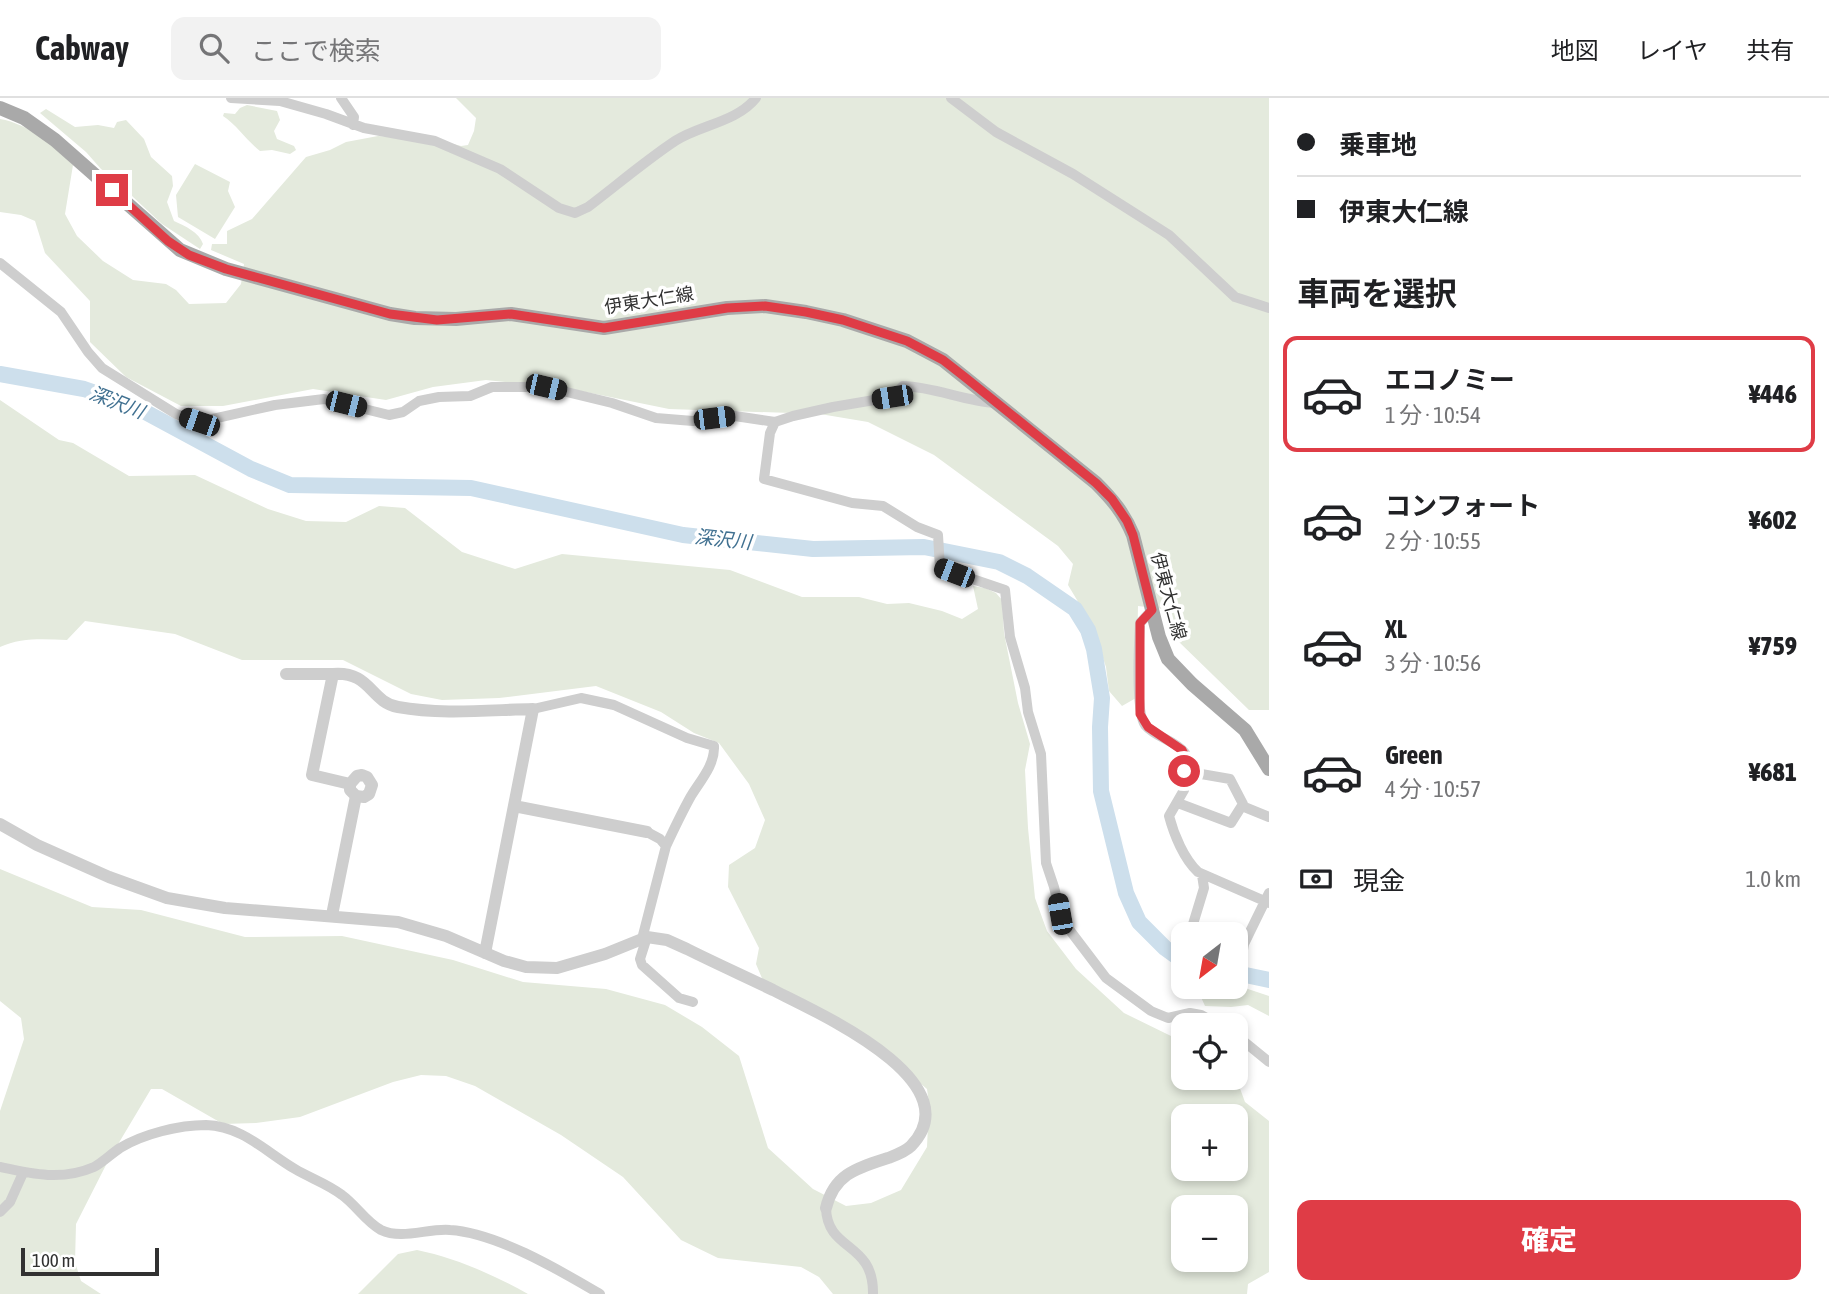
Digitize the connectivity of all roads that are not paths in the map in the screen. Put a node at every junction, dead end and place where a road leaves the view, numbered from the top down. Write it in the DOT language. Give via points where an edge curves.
graph roads {
  1 [pos="231,98"];
  2 [pos="341,98"];
  3 [pos="756,98"];
  4 [pos="951,98"];
  5 [pos="0,108"];
  6 [pos="353,125"];
  7 [pos="0,263"];
  8 [pos="1269,308"];
  9 [pos="997,403"];
  10 [pos="775,422"];
  11 [pos="1152,610"];
  12 [pos="286,674"];
  13 [pos="333,674"];
  14 [pos="533,709"];
  15 [pos="1269,769"];
  16 [pos="1184,771"];
  17 [pos="1178,803"];
  18 [pos="514,806"];
  19 [pos="1242,806"];
  20 [pos="1269,817"];
  21 [pos="0,824"];
  22 [pos="647,832"];
  23 [pos="666,846"];
  24 [pos="1202,875"];
  25 [pos="1268,899"];
  26 [pos="332,915"];
  27 [pos="1194,922"];
  28 [pos="1248,936"];
  29 [pos="644,938"];
  30 [pos="485,953"];
  31 [pos="693,1002"];
  32 [pos="1171,1017"];
  33 [pos="1248,1045"];
  34 [pos="1269,1062"];
  35 [pos="0,1167"];
  36 [pos="23,1173"];
  37 [pos="826,1208"];
  38 [pos="0,1212"];
  39 [pos="600,1294"];
  40 [pos="873,1294"];
  1 -- 6 [label="street" via="280,101"];
  2 -- 6 [label="street" via="354,117"];
  3 -- 6 [label="street" via="737,113 678,139 575,213 559,208 500,169 435,141"];
  4 -- 8 [label="street" via="996,132 1159,228 1235,297"];
  5 -- 9 [label="main road, 伊東大仁線" via="55,140 180,250 226,269 415,318 511,314 604,328 748,307 806,312 917,345"];
  7 -- 10 [label="street" via="61,313 102,368 176,414 199,422 324,399 388,415 419,401 470,396 492,387 546,387 656,418 693,421 735,416"];
  9 -- 10 [label="street" via="903,386 892,397"];
  9 -- 11 [label="main road, 伊東大仁線" via="1117,505 1133,535"];
  10 -- 32 [label="street" via="764,480 852,503 883,506 939,535 939,565 1006,590 1010,637 1041,754 1046,863 1062,920 1106,978 1151,1011"];
  11 -- 15 [label="main road, 伊東大仁線" via="1168,659 1245,730"];
  11 -- 16 [label="street" via="1140,623 1140,714 1148,727 1182,750"];
  12 -- 13 [label="street"];
  13 -- 14 [label="street" via="356,676 399,707"];
  13 -- 26 [label="street" via="312,775 353,790"];
  14 -- 18 [label="street"];
  14 -- 23 [label="street" via="581,698 614,705 714,746 703,779"];
  16 -- 17 [label="street" via="1184,790"];
  16 -- 19 [label="street" via="1230,779"];
  17 -- 19 [label="street" via="1231,823"];
  17 -- 24 [label="street" via="1170,812 1171,824 1192,866"];
  18 -- 22 [label="street"];
  18 -- 30 [label="street"];
  19 -- 20 [label="street"];
  21 -- 26 [label="street" via="109,877 167,898 225,908"];
  22 -- 23 [label="street"];
  23 -- 29 [label="street"];
  24 -- 25 [label="street"];
  24 -- 27 [label="street" via="1204,888"];
  25 -- 28 [label="street"];
  26 -- 30 [label="street" via="419,927"];
  29 -- 30 [label="street" via="557,968 526,967"];
  29 -- 31 [label="street" via="642,965 679,998"];
  29 -- 37 [label="street" via="667,940 829,1018 876,1046 914,1083 925,1114 917,1139 897,1155 845,1175 834,1186"];
  33 -- 34 [label="street"];
  35 -- 36 [label="street"];
  36 -- 38 [label="street" via="10,1202"];
  36 -- 39 [label="street" via="69,1174 97,1165 141,1139 182,1128 223,1126 340,1193 385,1231 450,1230 494,1240"];
  37 -- 40 [label="street" via="833,1233 868,1265"];
}
